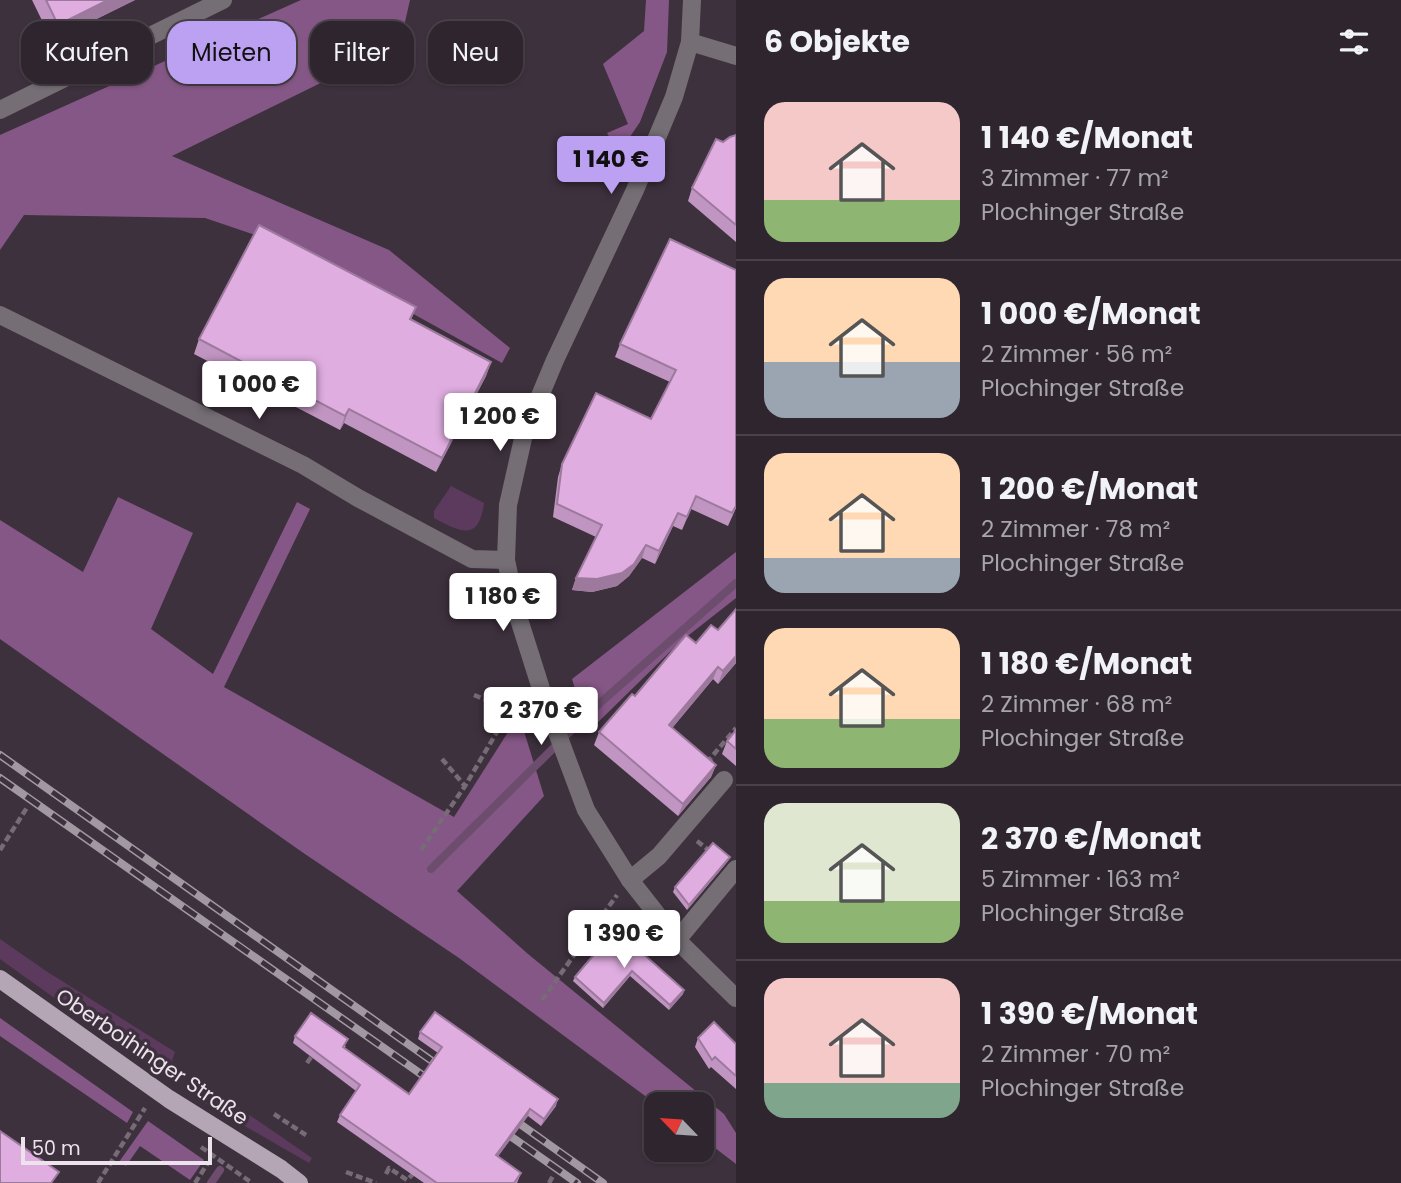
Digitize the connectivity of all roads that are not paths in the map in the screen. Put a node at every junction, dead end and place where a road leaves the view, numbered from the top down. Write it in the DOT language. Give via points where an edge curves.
graph roads {
  1 [pos="223,0"];
  2 [pos="692,0"];
  3 [pos="690,41"];
  4 [pos="736,56"];
  5 [pos="0,110"];
  6 [pos="0,315"];
  7 [pos="506,561"];
  8 [pos="723,780"];
  9 [pos="735,871"];
  10 [pos="630,880"];
  11 [pos="677,940"];
  12 [pos="0,979"];
  13 [pos="736,999"];
  14 [pos="281,1169"];
  15 [pos="299,1183"];
  16 [pos="312,1183"];
  1 -- 5 [label="street"];
  2 -- 3 [label="street"];
  3 -- 4 [label="street"];
  3 -- 7 [label="street" via="674,97 635,190 524,434 508,505"];
  6 -- 7 [label="street" via="303,465 472,559"];
  7 -- 10 [label="street" via="517,613 566,759 586,810"];
  8 -- 10 [label="street" via="659,856"];
  9 -- 11 [label="street"];
  10 -- 11 [label="street"];
  11 -- 13 [label="street"];
  12 -- 14 [label="main road, Oberboihinger Straße" via="169,1099"];
  14 -- 15 [label="main road, Oberboihinger Straße"];
  14 -- 16 [label="main road, Oberboihinger Straße"];
}
